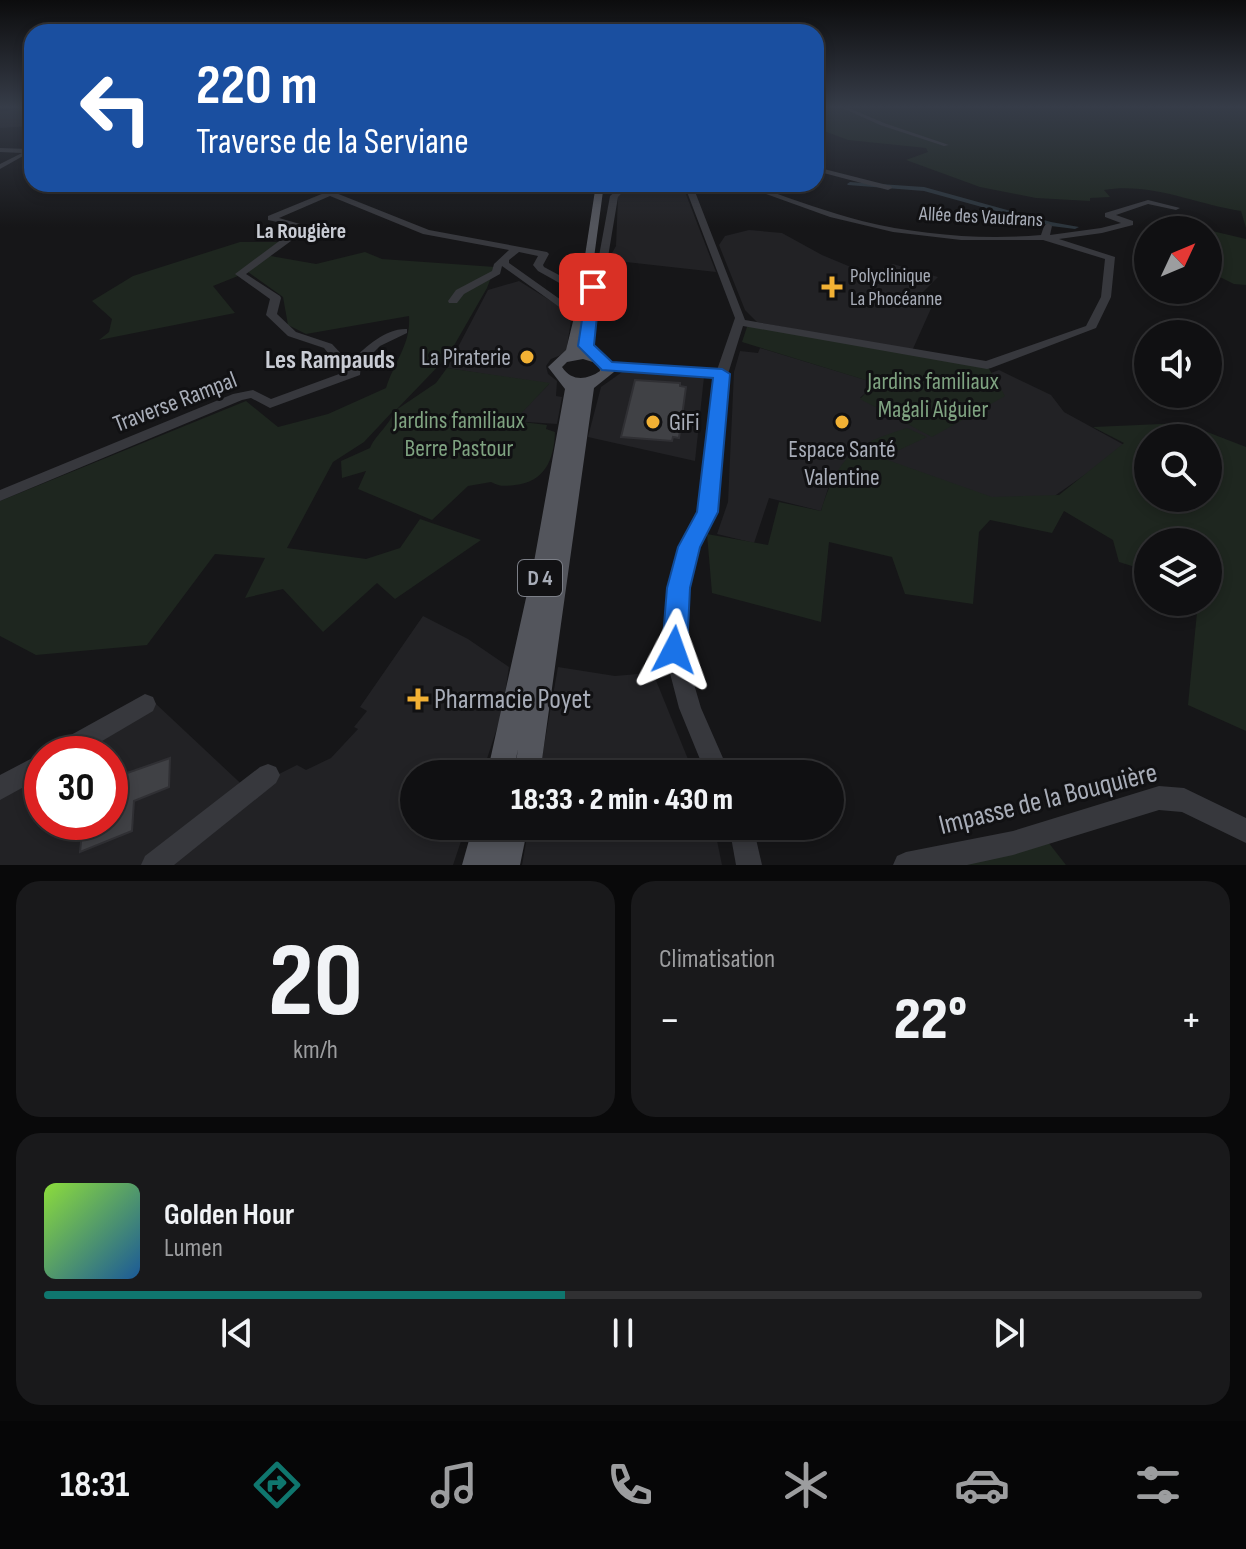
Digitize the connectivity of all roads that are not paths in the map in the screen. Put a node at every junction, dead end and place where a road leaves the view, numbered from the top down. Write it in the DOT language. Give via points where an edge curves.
graph roads {
  1 [pos="2,150"];
  2 [pos="24,154"];
  3 [pos="24,155"];
  4 [pos="0,167"];
  5 [pos="824,171"];
  6 [pos="888,188"];
  7 [pos="599,192"];
  8 [pos="610,192"];
  9 [pos="619,192"];
  10 [pos="691,192"];
  11 [pos="767,192"];
  12 [pos="328,193"];
  13 [pos="1176,208"];
  14 [pos="1046,232"];
  15 [pos="517,249"];
  16 [pos="503,261"];
  17 [pos="597,262"];
  18 [pos="585,297"];
  19 [pos="453,301"];
  20 [pos="563,306"];
  21 [pos="580,317"];
  22 [pos="738,318"];
  23 [pos="403,331"];
  24 [pos="593,355"];
  25 [pos="568,357"];
  26 [pos="355,364"];
  27 [pos="600,374"];
  28 [pos="722,374"];
  29 [pos="568,381"];
  30 [pos="0,496"];
  31 [pos="145,704"];
  32 [pos="90,736"];
  33 [pos="503,760"];
  34 [pos="529,760"];
  35 [pos="712,760"];
  36 [pos="24,774"];
  37 [pos="268,775"];
  38 [pos="0,788"];
  39 [pos="1246,831"];
  40 [pos="483,840"];
  41 [pos="511,840"];
  42 [pos="744,840"];
  43 [pos="154,865"];
  44 [pos="477,865"];
  45 [pos="505,865"];
  46 [pos="749,865"];
  47 [pos="906,865"];
  1 -- 2 [label="street"];
  3 -- 4 [label="street"];
  5 -- 6 [label="street"];
  7 -- 18 [label="main road"];
  8 -- 17 [label="main road"];
  9 -- 17 [label="street" via="603,257"];
  10 -- 22 [label="street"];
  11 -- 14 [label="street, Allée des Vaudrans" via="879,227"];
  12 -- 15 [label="street" via="437,235"];
  12 -- 26 [label="street" via="271,218 303,226 282,235 288,239 240,274 276,298 271,315 292,334 321,343 342,362"];
  13 -- 14 [label="street, Allée des Vaudrans" via="1148,202 1108,215 1130,223 1100,232"];
  14 -- 22 [label="street" via="1110,257 1103,304 1090,328 990,365"];
  15 -- 16 [label="street"];
  15 -- 18 [label="street" via="544,254 541,269"];
  16 -- 19 [label="street" via="497,272"];
  16 -- 20 [label="street"];
  17 -- 24 [label="main road" via="586,335"];
  18 -- 20 [label="street"];
  18 -- 21 [label="main road"];
  20 -- 21 [label="street"];
  21 -- 25 [label="main road"];
  22 -- 28 [label="street"];
  23 -- 26 [label="street, Traverse Rampal" via="376,344"];
  24 -- 25 [label="main road"];
  24 -- 27 [label="main road"];
  25 -- 29 [label="main road" via="555,367"];
  26 -- 30 [label="street, Traverse Rampal" via="356,372 276,403 253,394 238,397"];
  27 -- 28 [label="street"];
  27 -- 29 [label="main road"];
  27 -- 34 [label="main road, D 4" via="587,387 582,414"];
  28 -- 35 [label="street" via="708,512 689,547 678,588 674,650"];
  29 -- 33 [label="main road, D 4" via="572,389 544,562"];
  31 -- 32 [label="street"];
  36 -- 38 [label="street"];
  37 -- 43 [label="street"];
  39 -- 47 [label="street, Impasse de la Bouquière" via="1184,800 1159,798 1013,843"];
  40 -- 44 [label="main road"];
  41 -- 45 [label="main road"];
  42 -- 46 [label="street"];
}
